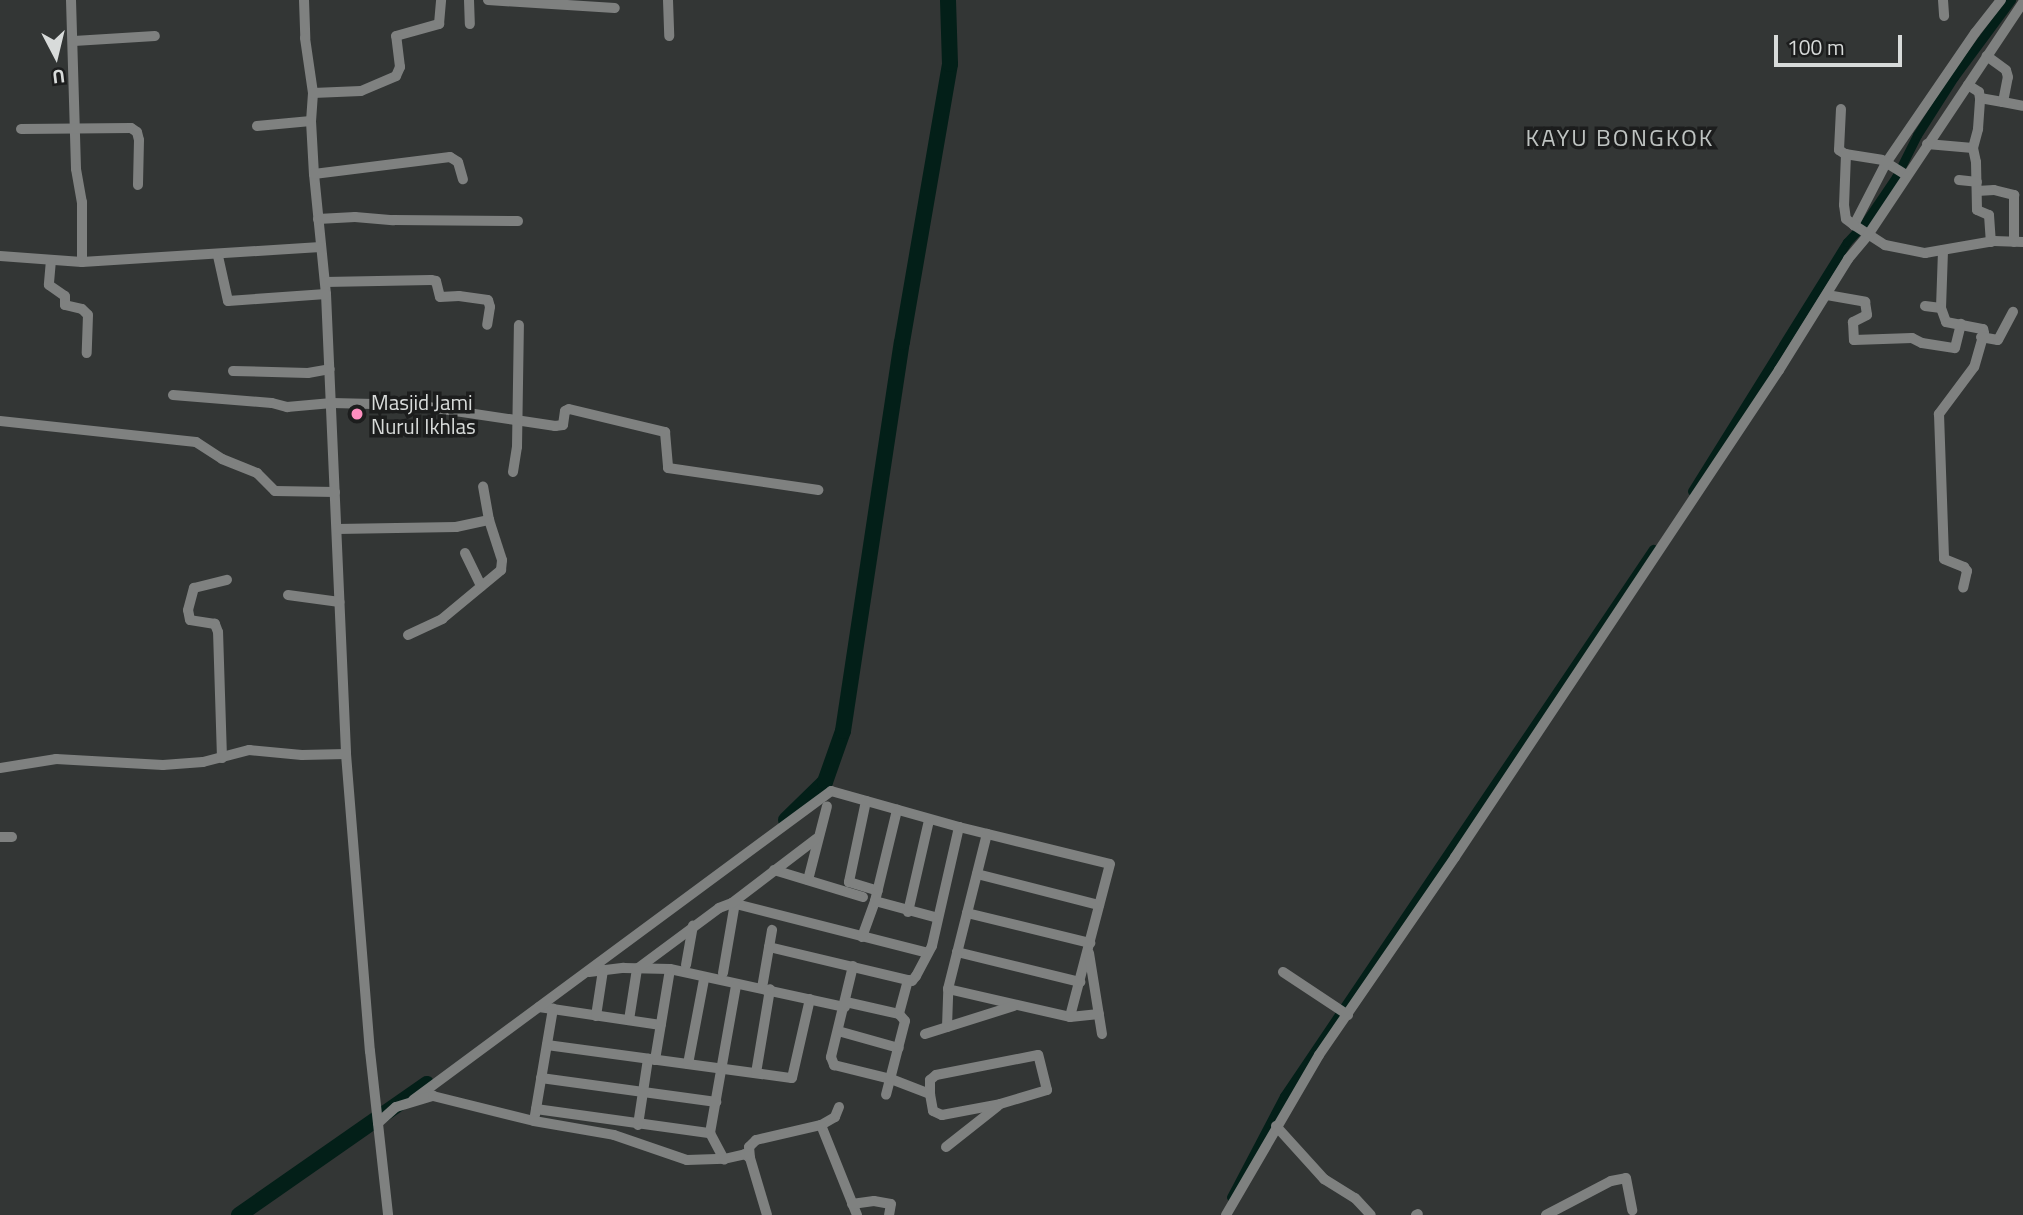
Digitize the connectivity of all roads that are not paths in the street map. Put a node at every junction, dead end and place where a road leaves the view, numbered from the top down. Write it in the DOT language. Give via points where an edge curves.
graph roads {
  1 [pos="71,0"];
  2 [pos="304,0"];
  3 [pos="441,0"];
  4 [pos="468,0"];
  5 [pos="488,0"];
  6 [pos="668,0"];
  7 [pos="1943,0"];
  8 [pos="2001,0"];
  9 [pos="2023,3"];
  10 [pos="615,8"];
  11 [pos="1944,16"];
  12 [pos="2018,16"];
  13 [pos="470,24"];
  14 [pos="155,36"];
  15 [pos="669,36"];
  16 [pos="74,41"];
  17 [pos="1987,56"];
  18 [pos="1952,69"];
  19 [pos="1968,81"];
  20 [pos="313,93"];
  21 [pos="1980,98"];
  22 [pos="2003,102"];
  23 [pos="2023,106"];
  24 [pos="1841,109"];
  25 [pos="311,121"];
  26 [pos="257,126"];
  27 [pos="1913,126"];
  28 [pos="21,129"];
  29 [pos="76,129"];
  30 [pos="1929,139"];
  31 [pos="1973,148"];
  32 [pos="1846,154"];
  33 [pos="1887,164"];
  34 [pos="314,174"];
  35 [pos="1905,174"];
  36 [pos="463,179"];
  37 [pos="1959,180"];
  38 [pos="138,185"];
  39 [pos="1977,187"];
  40 [pos="318,219"];
  41 [pos="518,221"];
  42 [pos="1861,230"];
  43 [pos="1991,242"];
  44 [pos="2019,242"];
  45 [pos="321,247"];
  46 [pos="1943,250"];
  47 [pos="0,256"];
  48 [pos="218,256"];
  49 [pos="51,260"];
  50 [pos="82,262"];
  51 [pos="326,288"];
  52 [pos="1827,295"];
  53 [pos="1925,306"];
  54 [pos="1941,308"];
  55 [pos="2013,312"];
  56 [pos="1961,324"];
  57 [pos="487,325"];
  58 [pos="519,326"];
  59 [pos="1981,337"];
  60 [pos="87,354"];
  61 [pos="330,369"];
  62 [pos="233,371"];
  63 [pos="173,395"];
  64 [pos="332,403"];
  65 [pos="518,419"];
  66 [pos="0,422"];
  67 [pos="513,472"];
  68 [pos="483,487"];
  69 [pos="818,490"];
  70 [pos="335,492"];
  71 [pos="489,520"];
  72 [pos="337,529"];
  73 [pos="465,553"];
  74 [pos="227,580"];
  75 [pos="481,586"];
  76 [pos="1963,588"];
  77 [pos="288,595"];
  78 [pos="340,602"];
  79 [pos="408,635"];
  80 [pos="346,754"];
  81 [pos="222,758"];
  82 [pos="0,768"];
  83 [pos="866,801"];
  84 [pos="827,806"];
  85 [pos="897,810"];
  86 [pos="929,820"];
  87 [pos="959,827"];
  88 [pos="987,834"];
  89 [pos="816,839"];
  90 [pos="774,870"];
  91 [pos="977,874"];
  92 [pos="808,880"];
  93 [pos="876,896"];
  94 [pos="863,897"];
  95 [pos="734,903"];
  96 [pos="1099,905"];
  97 [pos="908,912"];
  98 [pos="967,913"];
  99 [pos="938,918"];
  100 [pos="693,926"];
  101 [pos="772,930"];
  102 [pos="862,937"];
  103 [pos="1089,946"];
  104 [pos="769,947"];
  105 [pos="957,952"];
  106 [pos="928,953"];
  107 [pos="686,965"];
  108 [pos="853,966"];
  109 [pos="637,969"];
  110 [pos="670,969"];
  111 [pos="603,970"];
  112 [pos="1283,972"];
  113 [pos="587,973"];
  114 [pos="723,973"];
  115 [pos="704,979"];
  116 [pos="908,980"];
  117 [pos="1080,982"];
  118 [pos="736,985"];
  119 [pos="766,989"];
  120 [pos="948,989"];
  121 [pos="810,999"];
  122 [pos="845,1004"];
  123 [pos="1014,1006"];
  124 [pos="539,1007"];
  125 [pos="553,1009"];
  126 [pos="1345,1013"];
  127 [pos="899,1014"];
  128 [pos="1099,1014"];
  129 [pos="596,1016"];
  130 [pos="1070,1017"];
  131 [pos="629,1020"];
  132 [pos="661,1025"];
  133 [pos="947,1027"];
  134 [pos="838,1031"];
  135 [pos="925,1034"];
  136 [pos="1102,1034"];
  137 [pos="547,1045"];
  138 [pos="899,1048"];
  139 [pos="652,1059"];
  140 [pos="688,1064"];
  141 [pos="720,1069"];
  142 [pos="756,1073"];
  143 [pos="541,1078"];
  144 [pos="891,1079"];
  145 [pos="643,1091"];
  146 [pos="886,1094"];
  147 [pos="930,1094"];
  148 [pos="413,1100"];
  149 [pos="716,1102"];
  150 [pos="1000,1104"];
  151 [pos="839,1107"];
  152 [pos="535,1115"];
  153 [pos="378,1122"];
  154 [pos="638,1125"];
  155 [pos="821,1125"];
  156 [pos="1276,1126"];
  157 [pos="710,1133"];
  158 [pos="946,1147"];
  159 [pos="750,1158"];
  160 [pos="724,1159"];
  161 [pos="854,1209"];
  162 [pos="1632,1210"];
  163 [pos="388,1215"];
  164 [pos="766,1215"];
  165 [pos="889,1215"];
  166 [pos="1226,1215"];
  167 [pos="1371,1215"];
  168 [pos="1546,1215"];
  1 -- 16 [label="street"];
  2 -- 20 [label="street"];
  3 -- 20 [label="street" via="439,24 396,36 400,67 396,76 361,91"];
  4 -- 13 [label="street"];
  5 -- 10 [label="street"];
  6 -- 15 [label="street"];
  7 -- 11 [label="street"];
  8 -- 18 [label="street"];
  9 -- 12 [label="street"];
  12 -- 17 [label="street"];
  14 -- 16 [label="street"];
  16 -- 29 [label="street"];
  17 -- 19 [label="street"];
  17 -- 22 [label="street" via="2006,70"];
  18 -- 19 [label="street"];
  18 -- 27 [label="street"];
  19 -- 21 [label="street"];
  19 -- 30 [label="street"];
  20 -- 25 [label="street"];
  21 -- 22 [label="street"];
  21 -- 31 [label="street"];
  22 -- 23 [label="street"];
  24 -- 32 [label="street" via="1838,143"];
  25 -- 26 [label="street"];
  25 -- 34 [label="street"];
  27 -- 30 [label="street"];
  27 -- 33 [label="street"];
  28 -- 29 [label="street"];
  29 -- 38 [label="street" via="125,127 137,132"];
  29 -- 50 [label="street"];
  30 -- 31 [label="street"];
  30 -- 35 [label="street"];
  31 -- 39 [label="street"];
  32 -- 33 [label="street"];
  32 -- 42 [label="street" via="1846,219"];
  33 -- 35 [label="street"];
  33 -- 42 [label="street"];
  34 -- 36 [label="street" via="450,157 458,162"];
  34 -- 40 [label="street"];
  35 -- 42 [label="street"];
  37 -- 39 [label="street"];
  39 -- 43 [label="street" via="1977,212 1989,215"];
  39 -- 44 [label="street" via="2014,195"];
  40 -- 41 [label="street"];
  40 -- 45 [label="street"];
  42 -- 46 [label="street" via="1885,246 1924,253"];
  42 -- 52 [label="street"];
  43 -- 44 [label="street"];
  43 -- 46 [label="street"];
  45 -- 48 [label="street"];
  45 -- 51 [label="street"];
  46 -- 54 [label="street"];
  47 -- 49 [label="street"];
  48 -- 50 [label="street"];
  48 -- 51 [label="street" via="228,301"];
  49 -- 50 [label="street"];
  49 -- 60 [label="street" via="49,285 65,296 65,305 88,315"];
  51 -- 57 [label="street" via="436,281 440,297 488,299"];
  51 -- 61 [label="street"];
  52 -- 56 [label="street" via="1865,302 1867,315 1853,322 1854,340 1912,338 1952,349"];
  52 -- 126 [label="street"];
  53 -- 54 [label="street"];
  54 -- 56 [label="street" via="1943,320"];
  55 -- 59 [label="street" via="1998,341"];
  56 -- 59 [label="street" via="1983,329"];
  58 -- 65 [label="street"];
  59 -- 76 [label="street" via="1974,367 1938,414 1944,559 1964,567"];
  61 -- 62 [label="street" via="308,373"];
  61 -- 64 [label="street"];
  63 -- 64 [label="street" via="287,407"];
  64 -- 65 [label="street" via="415,405"];
  64 -- 70 [label="street"];
  65 -- 67 [label="street"];
  65 -- 69 [label="street" via="560,426 566,409 637,425 667,434 668,467"];
  66 -- 70 [label="street" via="196,442 257,473 275,491"];
  68 -- 71 [label="street"];
  70 -- 72 [label="street"];
  71 -- 72 [label="street" via="456,527"];
  71 -- 75 [label="street" via="503,566"];
  72 -- 78 [label="street"];
  73 -- 75 [label="street"];
  74 -- 81 [label="street" via="194,588 188,610 190,620 215,624 218,632"];
  75 -- 79 [label="street" via="442,619"];
  77 -- 78 [label="street"];
  78 -- 80 [label="street"];
  80 -- 81 [label="street" via="249,750"];
  80 -- 153 [label="street"];
  81 -- 82 [label="street" via="163,765 56,759"];
  83 -- 85 [label="street"];
  83 -- 93 [label="street" via="849,882"];
  83 -- 113 [label="street" via="825,792 802,814"];
  84 -- 89 [label="street"];
  85 -- 86 [label="street"];
  85 -- 93 [label="street"];
  86 -- 87 [label="street"];
  86 -- 97 [label="street"];
  87 -- 88 [label="street"];
  87 -- 99 [label="street"];
  88 -- 91 [label="street"];
  88 -- 96 [label="street" via="1110,864"];
  89 -- 90 [label="street"];
  89 -- 92 [label="street"];
  90 -- 92 [label="street"];
  90 -- 95 [label="street"];
  91 -- 96 [label="street"];
  91 -- 98 [label="street"];
  92 -- 94 [label="street"];
  93 -- 97 [label="street"];
  93 -- 102 [label="street"];
  95 -- 100 [label="street"];
  95 -- 102 [label="street"];
  95 -- 114 [label="street"];
  96 -- 103 [label="street"];
  97 -- 99 [label="street"];
  98 -- 103 [label="street"];
  98 -- 105 [label="street"];
  99 -- 106 [label="street"];
  100 -- 107 [label="street"];
  100 -- 109 [label="street"];
  101 -- 104 [label="street"];
  102 -- 106 [label="street"];
  103 -- 117 [label="street"];
  103 -- 128 [label="street"];
  104 -- 108 [label="street"];
  104 -- 119 [label="street"];
  105 -- 117 [label="street"];
  105 -- 120 [label="street"];
  106 -- 116 [label="street" via="916,976"];
  108 -- 116 [label="street"];
  108 -- 122 [label="street"];
  109 -- 110 [label="street"];
  109 -- 111 [label="street"];
  109 -- 131 [label="street"];
  110 -- 115 [label="street"];
  110 -- 132 [label="street"];
  111 -- 113 [label="street"];
  111 -- 129 [label="street"];
  112 -- 126 [label="street"];
  113 -- 124 [label="street"];
  115 -- 118 [label="street"];
  115 -- 140 [label="street"];
  116 -- 127 [label="street"];
  117 -- 130 [label="street"];
  118 -- 119 [label="street"];
  118 -- 141 [label="street"];
  119 -- 121 [label="street"];
  119 -- 142 [label="street"];
  120 -- 123 [label="street"];
  120 -- 133 [label="street"];
  121 -- 122 [label="street"];
  121 -- 142 [label="street" via="792,1078"];
  122 -- 127 [label="street"];
  122 -- 134 [label="street"];
  123 -- 130 [label="street"];
  123 -- 133 [label="street"];
  124 -- 125 [label="street"];
  124 -- 148 [label="street"];
  125 -- 129 [label="street"];
  125 -- 137 [label="street"];
  126 -- 156 [label="street"];
  127 -- 138 [label="street" via="905,1021"];
  128 -- 130 [label="street"];
  128 -- 136 [label="street"];
  129 -- 131 [label="street"];
  131 -- 132 [label="street"];
  132 -- 139 [label="street"];
  133 -- 135 [label="street"];
  134 -- 138 [label="street"];
  134 -- 144 [label="street" via="831,1057 834,1065"];
  137 -- 139 [label="street"];
  137 -- 143 [label="street"];
  138 -- 144 [label="street"];
  139 -- 140 [label="street"];
  139 -- 145 [label="street"];
  140 -- 141 [label="street"];
  141 -- 142 [label="street"];
  141 -- 149 [label="street"];
  143 -- 145 [label="street"];
  143 -- 152 [label="street"];
  144 -- 146 [label="street"];
  144 -- 147 [label="street"];
  145 -- 149 [label="street"];
  145 -- 154 [label="street"];
  147 -- 150 [label="street" via="933,1111 942,1115"];
  147 -- 150 [label="street" via="930,1080 936,1076 1038,1055 1047,1090"];
  148 -- 152 [label="street" via="433,1097"];
  148 -- 153 [label="street"];
  149 -- 157 [label="street"];
  150 -- 158 [label="street"];
  151 -- 155 [label="street" via="835,1117"];
  152 -- 154 [label="street"];
  152 -- 160 [label="street" via="687,1160"];
  153 -- 163 [label="street"];
  154 -- 157 [label="street"];
  155 -- 159 [label="street" via="756,1140 749,1147"];
  155 -- 161 [label="street"];
  156 -- 166 [label="street"];
  156 -- 167 [label="street" via="1324,1179 1356,1198"];
  157 -- 160 [label="street"];
  159 -- 160 [label="street" via="738,1153"];
  159 -- 164 [label="street"];
  161 -- 165 [label="street" via="874,1201 891,1204"];
  162 -- 168 [label="street" via="1626,1178 1611,1181"];
}
